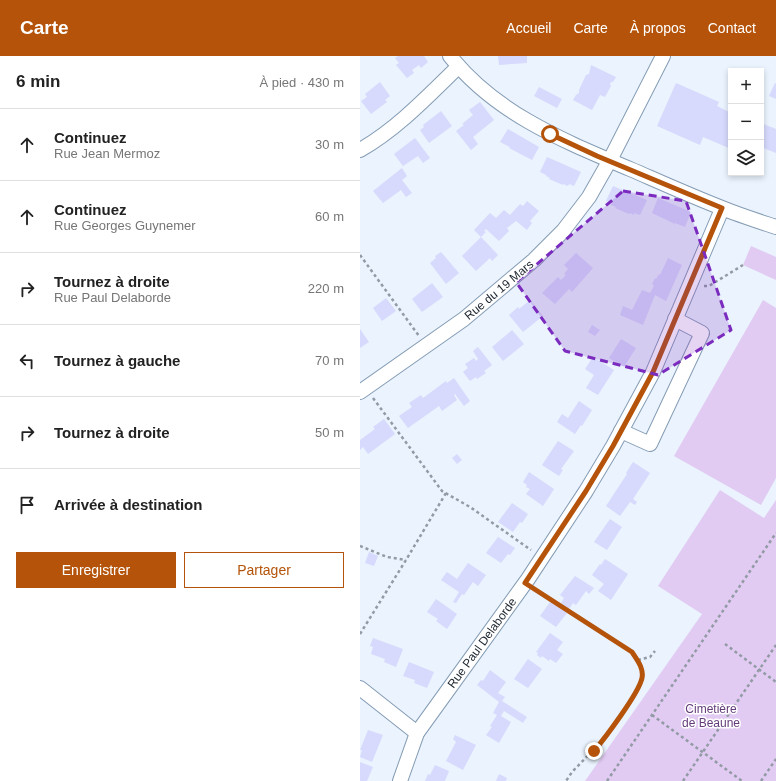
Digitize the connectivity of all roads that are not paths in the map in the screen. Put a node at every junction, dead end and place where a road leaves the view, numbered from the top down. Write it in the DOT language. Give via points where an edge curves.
graph roads {
  1 [pos="663,56"];
  2 [pos="454,61"];
  3 [pos="360,150"];
  4 [pos="610,160"];
  5 [pos="722,208"];
  6 [pos="776,227"];
  7 [pos="676,319"];
  8 [pos="363,390"];
  9 [pos="621,431"];
  10 [pos="360,688"];
  11 [pos="417,733"];
  12 [pos="400,781"];
  1 -- 4 [label="street, Rue du 19 Mars"];
  2 -- 3 [label="street" via="408,115"];
  2 -- 4 [label="street" via="497,101 522,118 550,134"];
  4 -- 5 [label="street"];
  4 -- 8 [label="street, Rue du 19 Mars" via="589,197 563,232 534,260 476,309"];
  5 -- 6 [label="street"];
  5 -- 7 [label="street, Rue Paul Delaborde"];
  7 -- 9 [label="street, Rue Paul Delaborde" via="653,372"];
  7 -- 9 [label="street" via="702,333 650,444"];
  9 -- 11 [label="street, Rue Paul Delaborde" via="586,491 525,583"];
  10 -- 11 [label="street"];
  11 -- 12 [label="street, Rue Paul Delaborde"];
}
